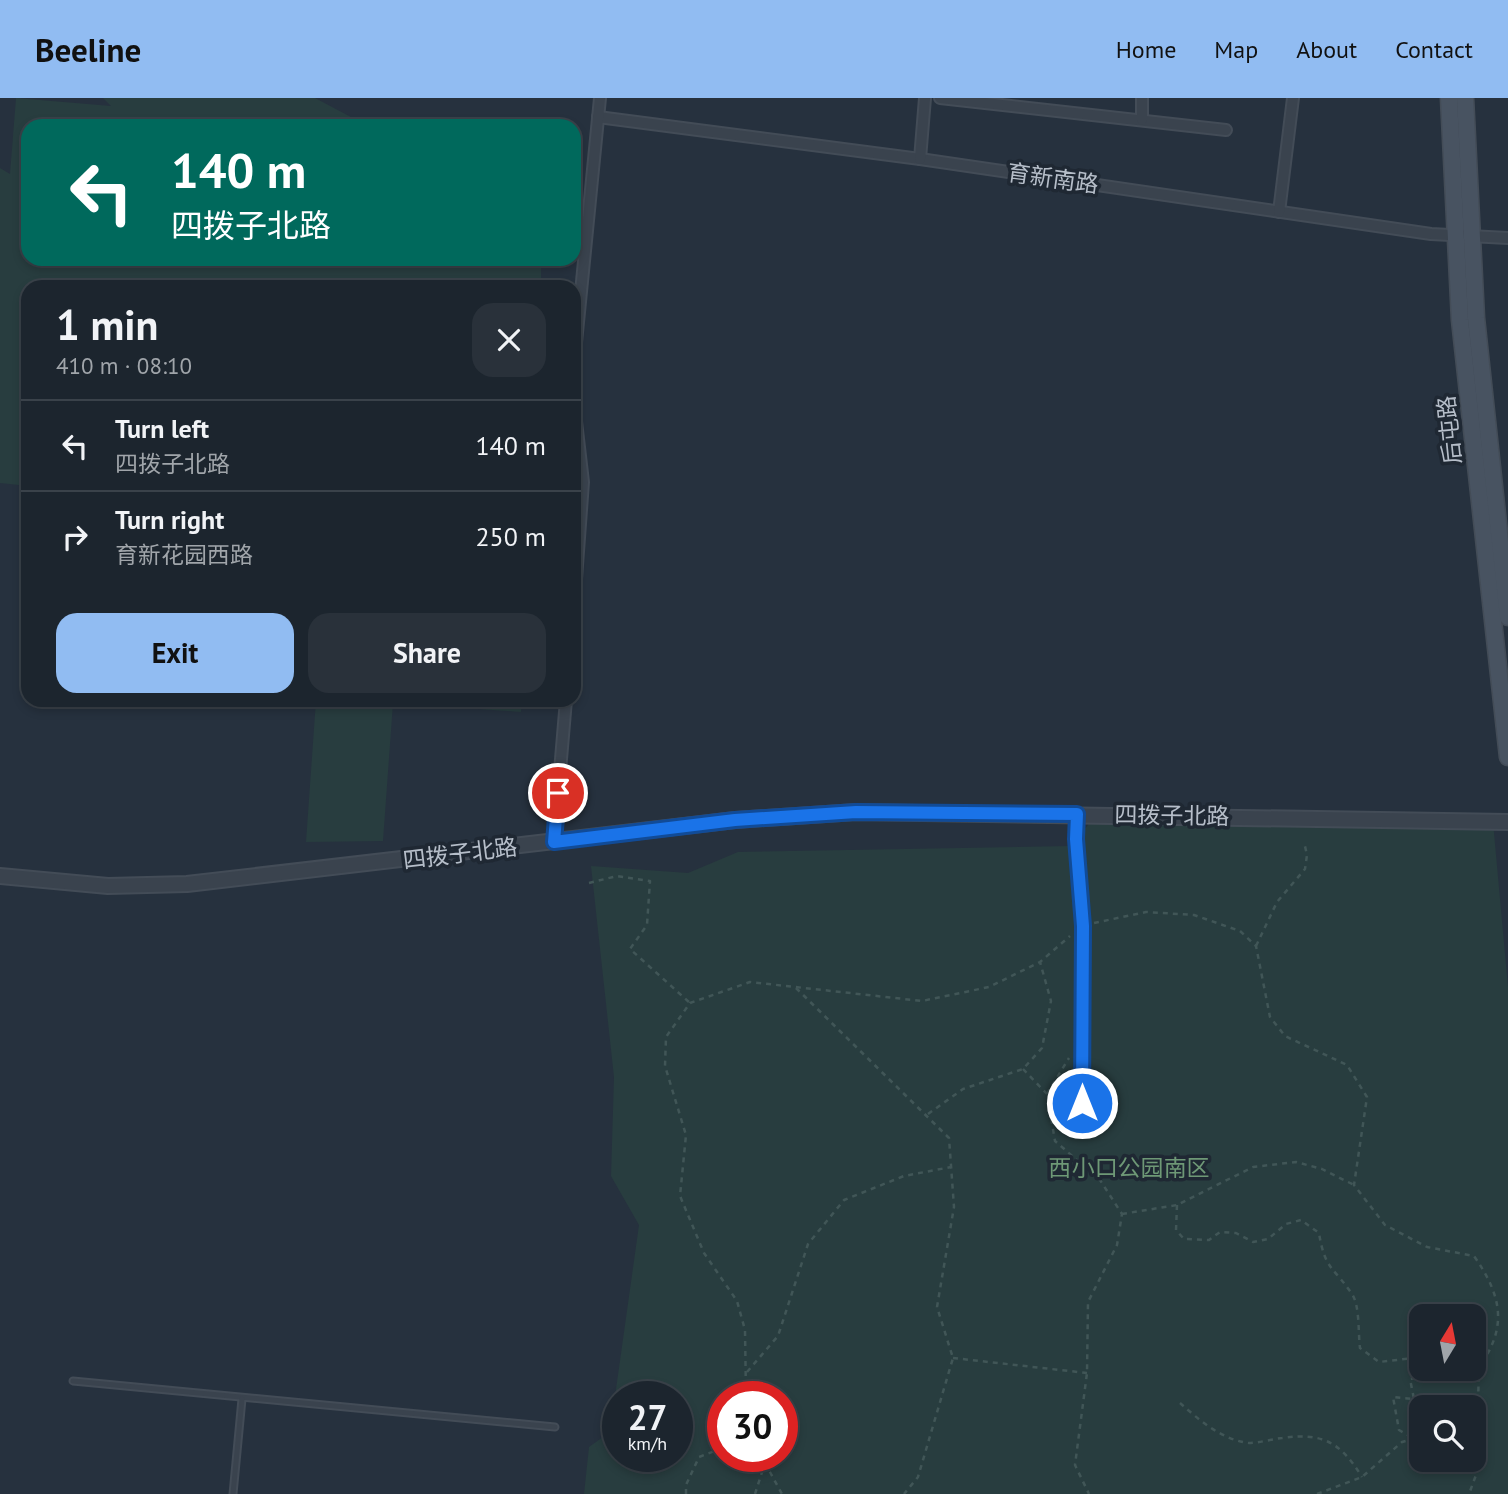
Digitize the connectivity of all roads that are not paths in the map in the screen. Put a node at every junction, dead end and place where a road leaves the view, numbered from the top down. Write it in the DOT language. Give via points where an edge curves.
graph roads {
  1 [pos="600,98"];
  2 [pos="925,98"];
  3 [pos="940,98"];
  4 [pos="1142,98"];
  5 [pos="1293,98"];
  6 [pos="1449,98"];
  7 [pos="1465,98"];
  8 [pos="1009,102"];
  9 [pos="598,117"];
  10 [pos="1142,120"];
  11 [pos="1226,130"];
  12 [pos="920,159"];
  13 [pos="1279,212"];
  14 [pos="1463,237"];
  15 [pos="1508,238"];
  16 [pos="581,291"];
  17 [pos="581,465"];
  18 [pos="581,510"];
  19 [pos="1508,617"];
  20 [pos="565,707"];
  21 [pos="1508,757"];
  22 [pos="1077,814"];
  23 [pos="1508,822"];
  24 [pos="554,842"];
  25 [pos="0,876"];
  26 [pos="1082,1103"];
  27 [pos="73,1381"];
  28 [pos="242,1399"];
  29 [pos="555,1427"];
  30 [pos="233,1494"];
  1 -- 9 [label="street"];
  2 -- 12 [label="street"];
  3 -- 8 [label="street"];
  4 -- 10 [label="street"];
  5 -- 13 [label="street"];
  6 -- 14 [label="main road, 后屯路"];
  7 -- 14 [label="main road, 后屯路"];
  8 -- 10 [label="street"];
  9 -- 12 [label="street, 育新南路"];
  9 -- 16 [label="street"];
  10 -- 11 [label="street"];
  12 -- 13 [label="street, 育新南路"];
  13 -- 14 [label="street, 育新南路"];
  14 -- 15 [label="street, 育新南路"];
  14 -- 19 [label="main road, 后屯路"];
  14 -- 21 [label="main road, 后屯路" via="1463,350"];
  17 -- 18 [label="street"];
  20 -- 24 [label="street"];
  22 -- 23 [label="street, 四拨子北路"];
  22 -- 24 [label="street, 四拨子北路" via="856,812 735,820"];
  22 -- 26 [label="street" via="1083,926"];
  24 -- 25 [label="street, 四拨子北路" via="176,885 108,887"];
  27 -- 28 [label="lane"];
  28 -- 29 [label="lane"];
  28 -- 30 [label="lane"];
}
